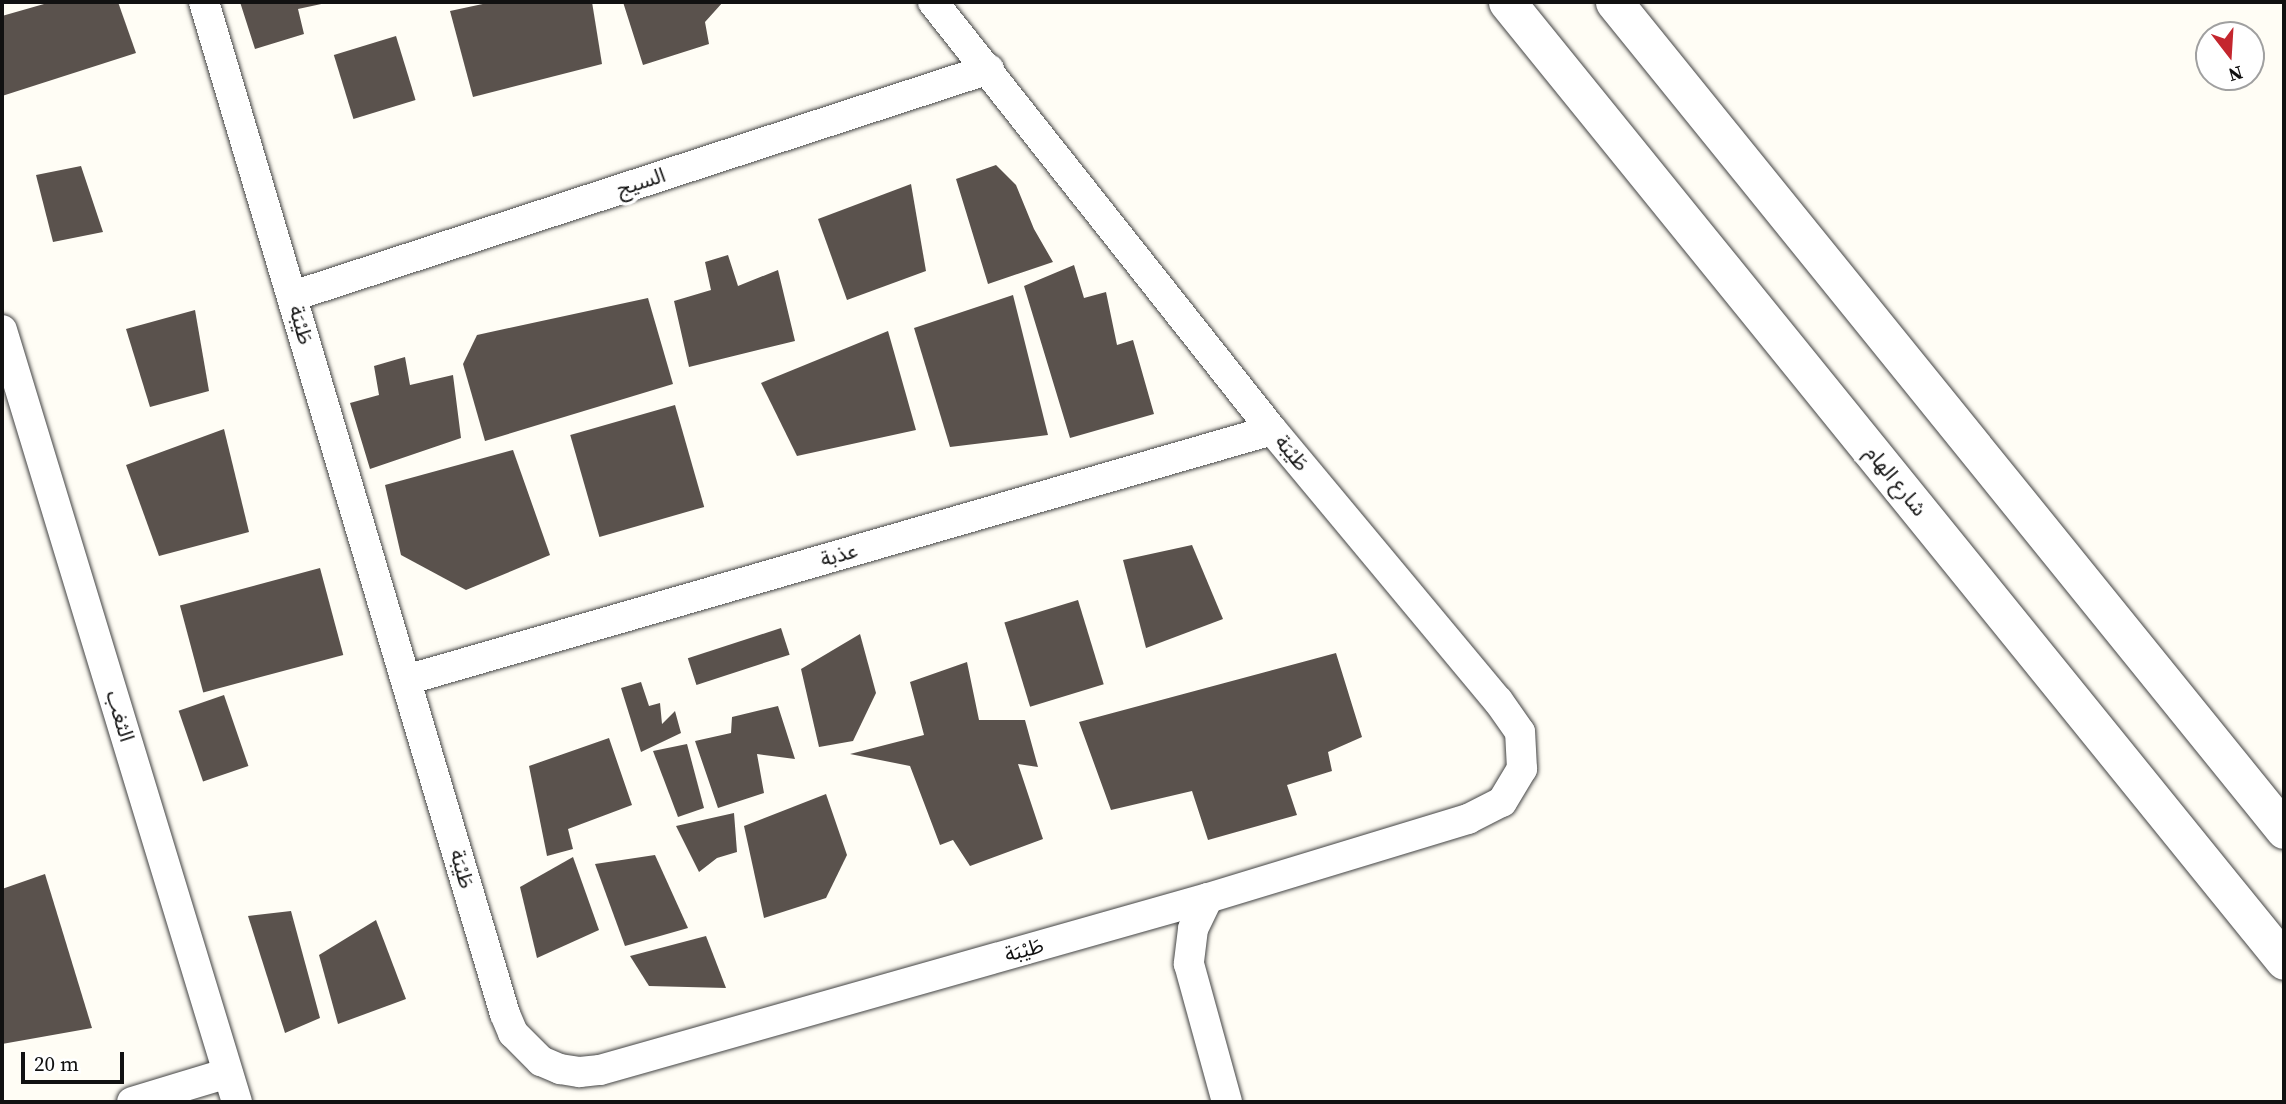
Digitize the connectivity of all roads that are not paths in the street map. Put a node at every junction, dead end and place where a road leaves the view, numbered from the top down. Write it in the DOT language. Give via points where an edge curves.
graph roads {
  1 [pos="204,2"];
  2 [pos="933,2"];
  3 [pos="1507,2"];
  4 [pos="1614,2"];
  5 [pos="989,69"];
  6 [pos="293,296"];
  7 [pos="2,330"];
  8 [pos="1272,430"];
  9 [pos="406,680"];
  10 [pos="2284,830"];
  11 [pos="1208,898"];
  12 [pos="2284,961"];
  13 [pos="229,1073"];
  14 [pos="132,1102"];
  15 [pos="237,1102"];
  16 [pos="1227,1102"];
  1 -- 6 [label="street, طَيْبَة"];
  2 -- 5 [label="street, طَيْبَة"];
  3 -- 12 [label="street, شارع الهام"];
  4 -- 10 [label="street"];
  5 -- 6 [label="street, السيج"];
  5 -- 8 [label="street, طَيْبَة"];
  6 -- 9 [label="street, طَيْبَة"];
  7 -- 13 [label="street, الثغب"];
  8 -- 9 [label="street, عذبة"];
  8 -- 11 [label="street, طَيْبَة" via="1498,701 1520,732 1521,769 1502,802 1468,819"];
  9 -- 11 [label="street, طَيْبَة" via="505,1014 525,1049 560,1069 600,1070"];
  11 -- 16 [label="street" via="1193,929 1189,964"];
  13 -- 14 [label="street"];
  13 -- 15 [label="street, الثغب"];
}
